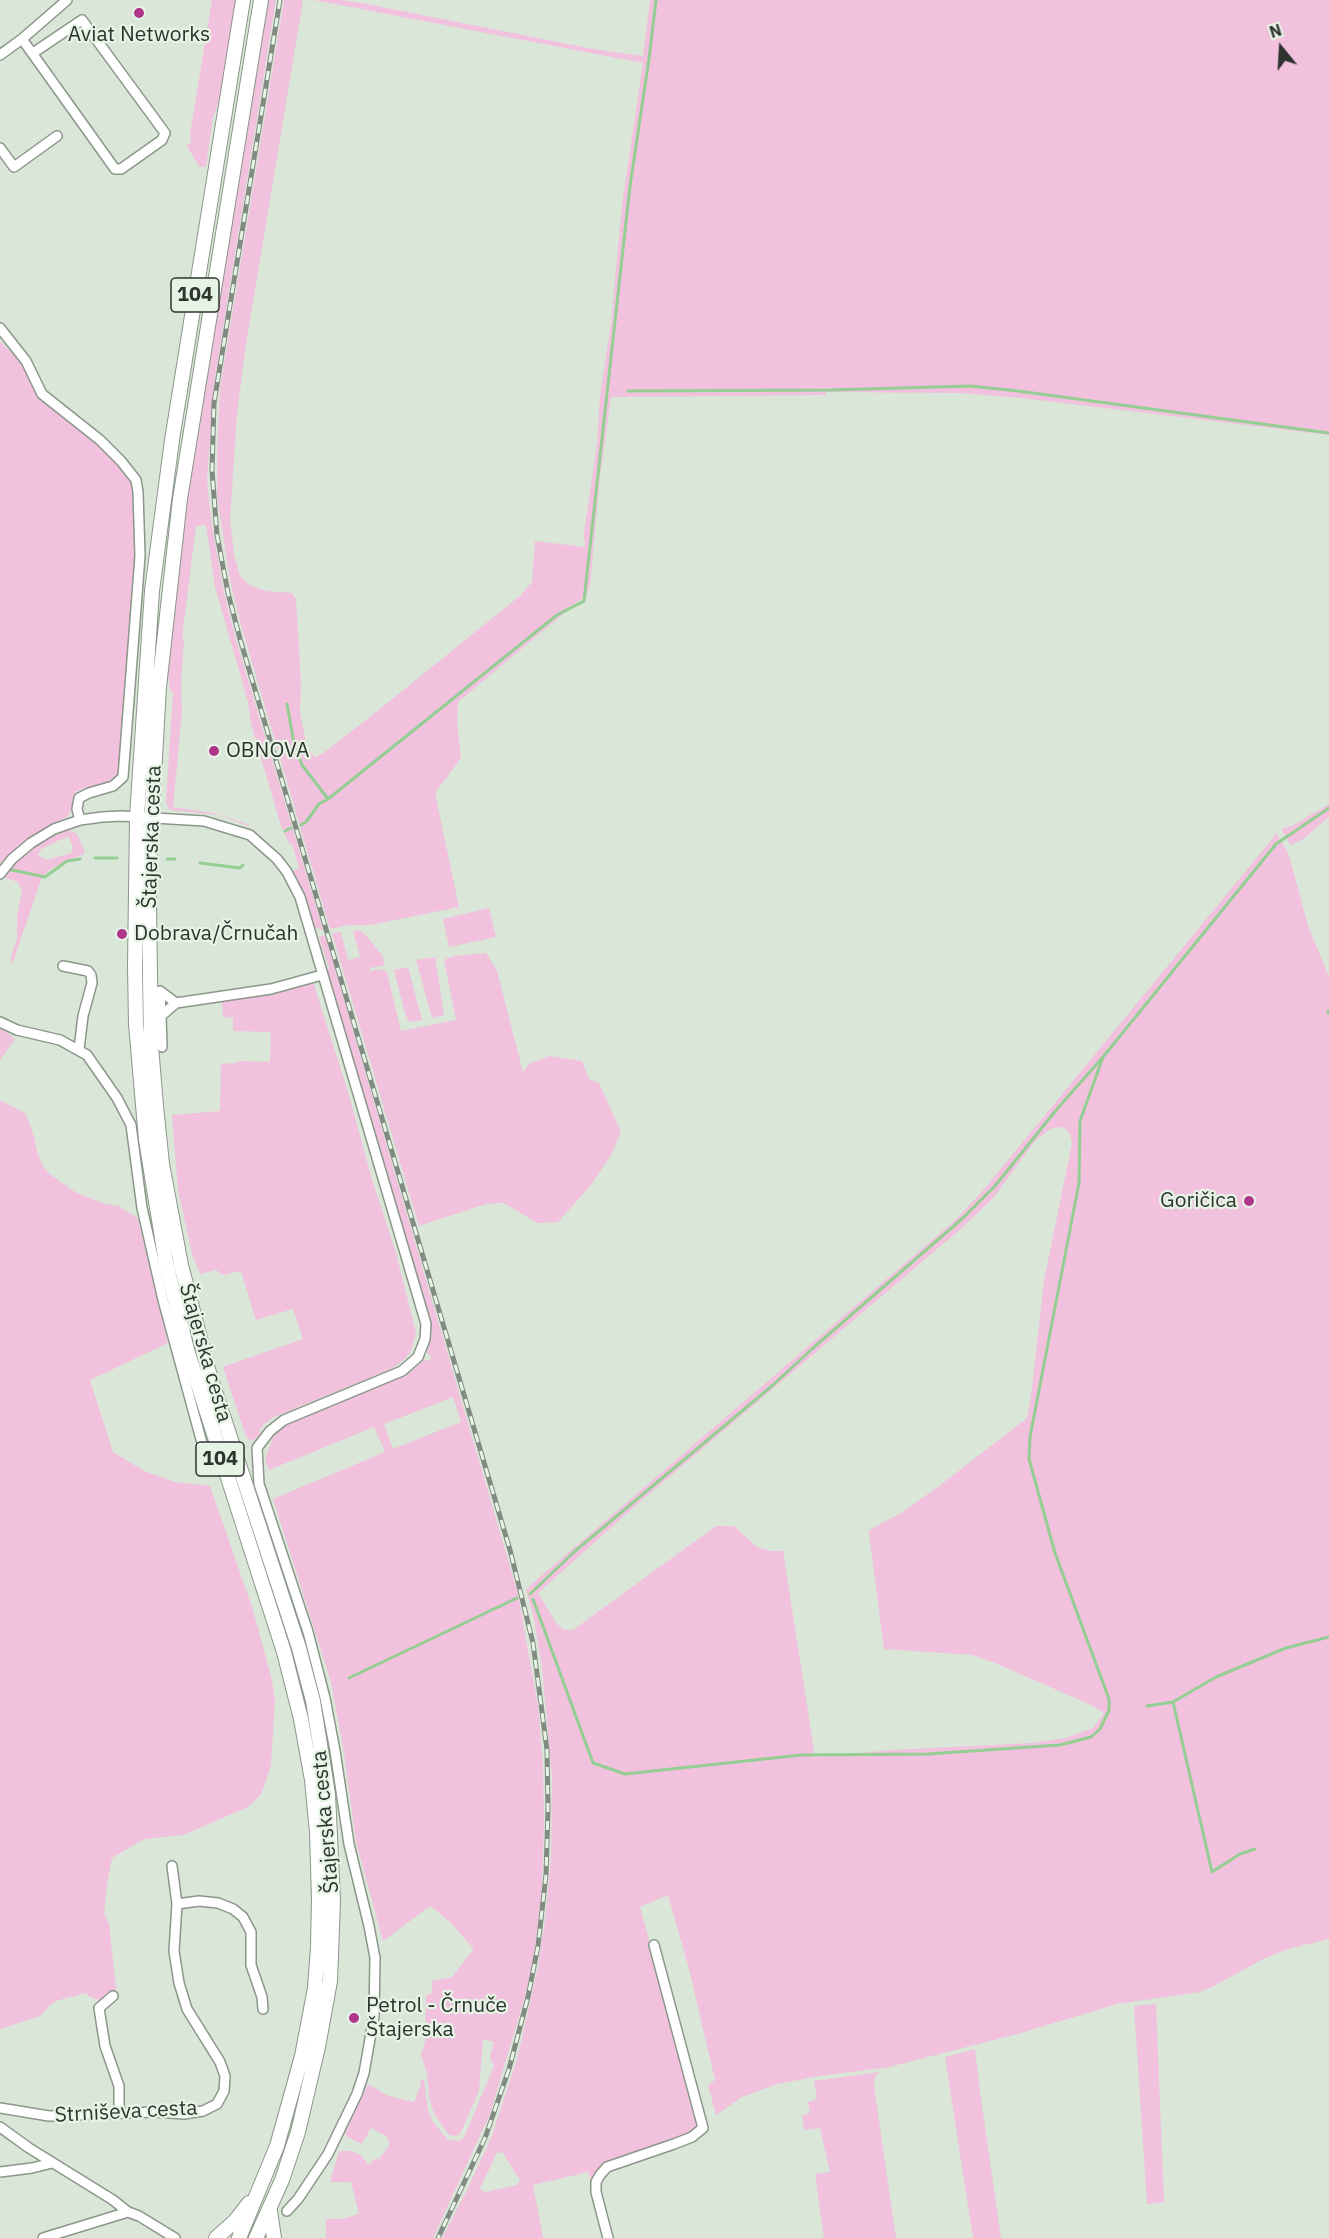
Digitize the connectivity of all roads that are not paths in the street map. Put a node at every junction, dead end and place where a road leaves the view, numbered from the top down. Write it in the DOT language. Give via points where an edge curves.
graph roads {
  1 [pos="67,0"];
  2 [pos="243,0"];
  3 [pos="261,0"];
  4 [pos="22,39"];
  5 [pos="33,54"];
  6 [pos="0,55"];
  7 [pos="57,136"];
  8 [pos="0,148"];
  9 [pos="0,328"];
  10 [pos="137,817"];
  11 [pos="152,818"];
  12 [pos="80,820"];
  13 [pos="0,874"];
  14 [pos="63,966"];
  15 [pos="322,975"];
  16 [pos="176,1003"];
  17 [pos="160,1016"];
  18 [pos="0,1022"];
  19 [pos="162,1047"];
  20 [pos="79,1049"];
  21 [pos="202,1443"];
  22 [pos="172,1866"];
  23 [pos="177,1904"];
  24 [pos="654,1945"];
  25 [pos="113,1996"];
  26 [pos="263,2009"];
  27 [pos="0,2108"];
  28 [pos="119,2113"];
  29 [pos="0,2127"];
  30 [pos="52,2163"];
  31 [pos="0,2172"];
  32 [pos="262,2184"];
  33 [pos="270,2210"];
  34 [pos="287,2211"];
  35 [pos="128,2212"];
  36 [pos="44,2238"];
  37 [pos="175,2238"];
  38 [pos="216,2238"];
  39 [pos="239,2238"];
  40 [pos="256,2238"];
  41 [pos="274,2238"];
  42 [pos="608,2238"];
  1 -- 4 [label="street"];
  2 -- 10 [label="main road, Štajerska cesta / 104" via="172,440 152,591"];
  3 -- 11 [label="main road, Štajerska cesta / 104" via="190,431 159,687"];
  4 -- 5 [label="street"];
  4 -- 6 [label="street"];
  5 -- 5 [label="street" via="114,169 121,169 162,140 165,133 82,20"];
  7 -- 8 [label="street" via="14,167"];
  9 -- 12 [label="street" via="26,361 42,394 122,461 136,480 138,492 140,556 123,777 112,786 79,798"];
  10 -- 11 [label="street"];
  10 -- 12 [label="street"];
  10 -- 32 [label="main road, Štajerska cesta / 104" via="136,1024 158,1222 187,1350 284,1652 301,1719 317,1832 315,1988 293,2095"];
  11 -- 15 [label="street" via="204,820 250,835 261,844 286,872 300,897"];
  11 -- 33 [label="main road, Štajerska cesta / 104" via="151,1046 166,1185 181,1265 209,1373 299,1648 313,1701 328,1794 333,1901 330,1981 306,2103"];
  12 -- 13 [label="street" via="31,843"];
  14 -- 20 [label="street" via="91,975"];
  15 -- 16 [label="street" via="271,989"];
  15 -- 34 [label="street" via="426,1331 418,1357 402,1371 285,1420 257,1448 259,1484 308,1632 325,1698 348,1844 375,1958 374,2016 357,2094 328,2154"];
  16 -- 17 [label="street"];
  16 -- 17 [label="street" via="160,991"];
  17 -- 19 [label="street"];
  18 -- 20 [label="street"];
  20 -- 21 [label="street" via="117,1098 131,1125 142,1208"];
  22 -- 23 [label="street, Strniševa cesta"];
  23 -- 26 [label="street" via="218,1903 243,1917 251,1932 251,1965"];
  23 -- 28 [label="street, Strniševa cesta" via="174,1952 179,1983 192,2018 220,2062 225,2076 224,2091 217,2104 204,2111"];
  24 -- 42 [label="street" via="703,2128 692,2137 607,2167 600,2175 596,2192"];
  25 -- 28 [label="street" via="99,2008 105,2046 119,2086"];
  27 -- 28 [label="street, Strniševa cesta" via="38,2116"];
  29 -- 30 [label="street, Strniševa cesta"];
  30 -- 31 [label="street"];
  30 -- 35 [label="street, Strniševa cesta"];
  32 -- 38 [label="main road" via="235,2221"];
  32 -- 39 [label="main road, Štajerska cesta / 104"];
  33 -- 40 [label="main road, Štajerska cesta / 104"];
  33 -- 41 [label="main road"];
  35 -- 36 [label="street"];
  35 -- 37 [label="street, Strniševa cesta"];
}
